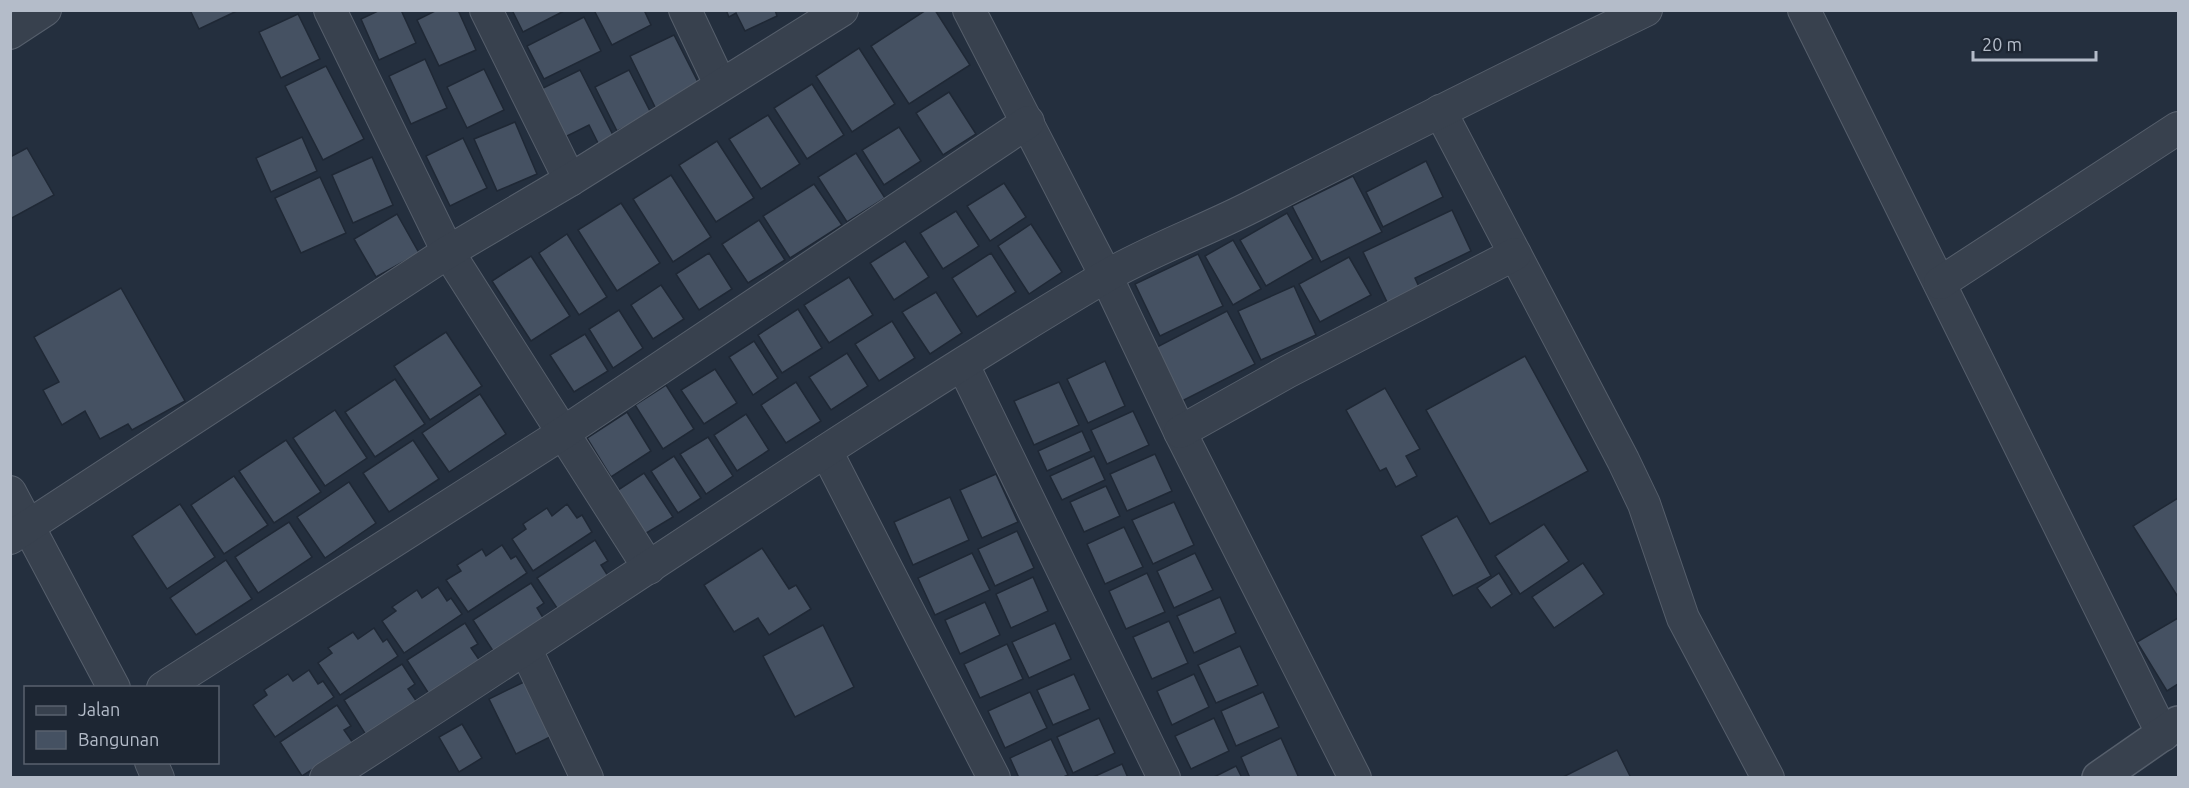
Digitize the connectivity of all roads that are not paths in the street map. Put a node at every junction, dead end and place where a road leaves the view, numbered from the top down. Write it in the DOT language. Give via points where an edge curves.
graph roads {
  1 [pos="45,10"];
  2 [pos="330,10"];
  3 [pos="486,10"];
  4 [pos="685,10"];
  5 [pos="842,10"];
  6 [pos="969,10"];
  7 [pos="1646,10"];
  8 [pos="1804,10"];
  9 [pos="10,33"];
  10 [pos="720,84"];
  11 [pos="1440,111"];
  12 [pos="1028,122"];
  13 [pos="2178,128"];
  14 [pos="570,180"];
  15 [pos="448,252"];
  16 [pos="1515,254"];
  17 [pos="1106,276"];
  18 [pos="1940,283"];
  19 [pos="963,365"];
  20 [pos="1180,432"];
  21 [pos="563,433"];
  22 [pos="826,451"];
  23 [pos="10,492"];
  24 [pos="20,533"];
  25 [pos="649,568"];
  26 [pos="526,650"];
  27 [pos="113,686"];
  28 [pos="165,686"];
  29 [pos="2171,729"];
  30 [pos="326,777"];
  31 [pos="587,777"];
  32 [pos="994,777"];
  33 [pos="1164,777"];
  34 [pos="1355,777"];
  35 [pos="1768,777"];
  36 [pos="2099,777"];
  1 -- 9 [label="street"];
  2 -- 15 [label="street"];
  3 -- 14 [label="street"];
  4 -- 10 [label="street"];
  5 -- 10 [label="street"];
  6 -- 12 [label="street"];
  7 -- 11 [label="street"];
  8 -- 18 [label="street"];
  10 -- 14 [label="street"];
  11 -- 16 [label="street"];
  11 -- 17 [label="street"];
  12 -- 17 [label="street"];
  12 -- 21 [label="street"];
  13 -- 18 [label="street"];
  14 -- 15 [label="street"];
  15 -- 21 [label="street"];
  15 -- 24 [label="street"];
  16 -- 20 [label="street"];
  16 -- 35 [label="street" via="1623,460 1644,504 1683,618"];
  17 -- 19 [label="street"];
  17 -- 20 [label="street"];
  18 -- 29 [label="street"];
  19 -- 22 [label="street"];
  19 -- 33 [label="street"];
  20 -- 34 [label="street"];
  21 -- 25 [label="street"];
  21 -- 28 [label="street"];
  22 -- 25 [label="street"];
  22 -- 32 [label="street"];
  23 -- 24 [label="street"];
  24 -- 27 [label="street"];
  25 -- 26 [label="street"];
  26 -- 30 [label="street"];
  26 -- 31 [label="street"];
  29 -- 36 [label="street"];
}
